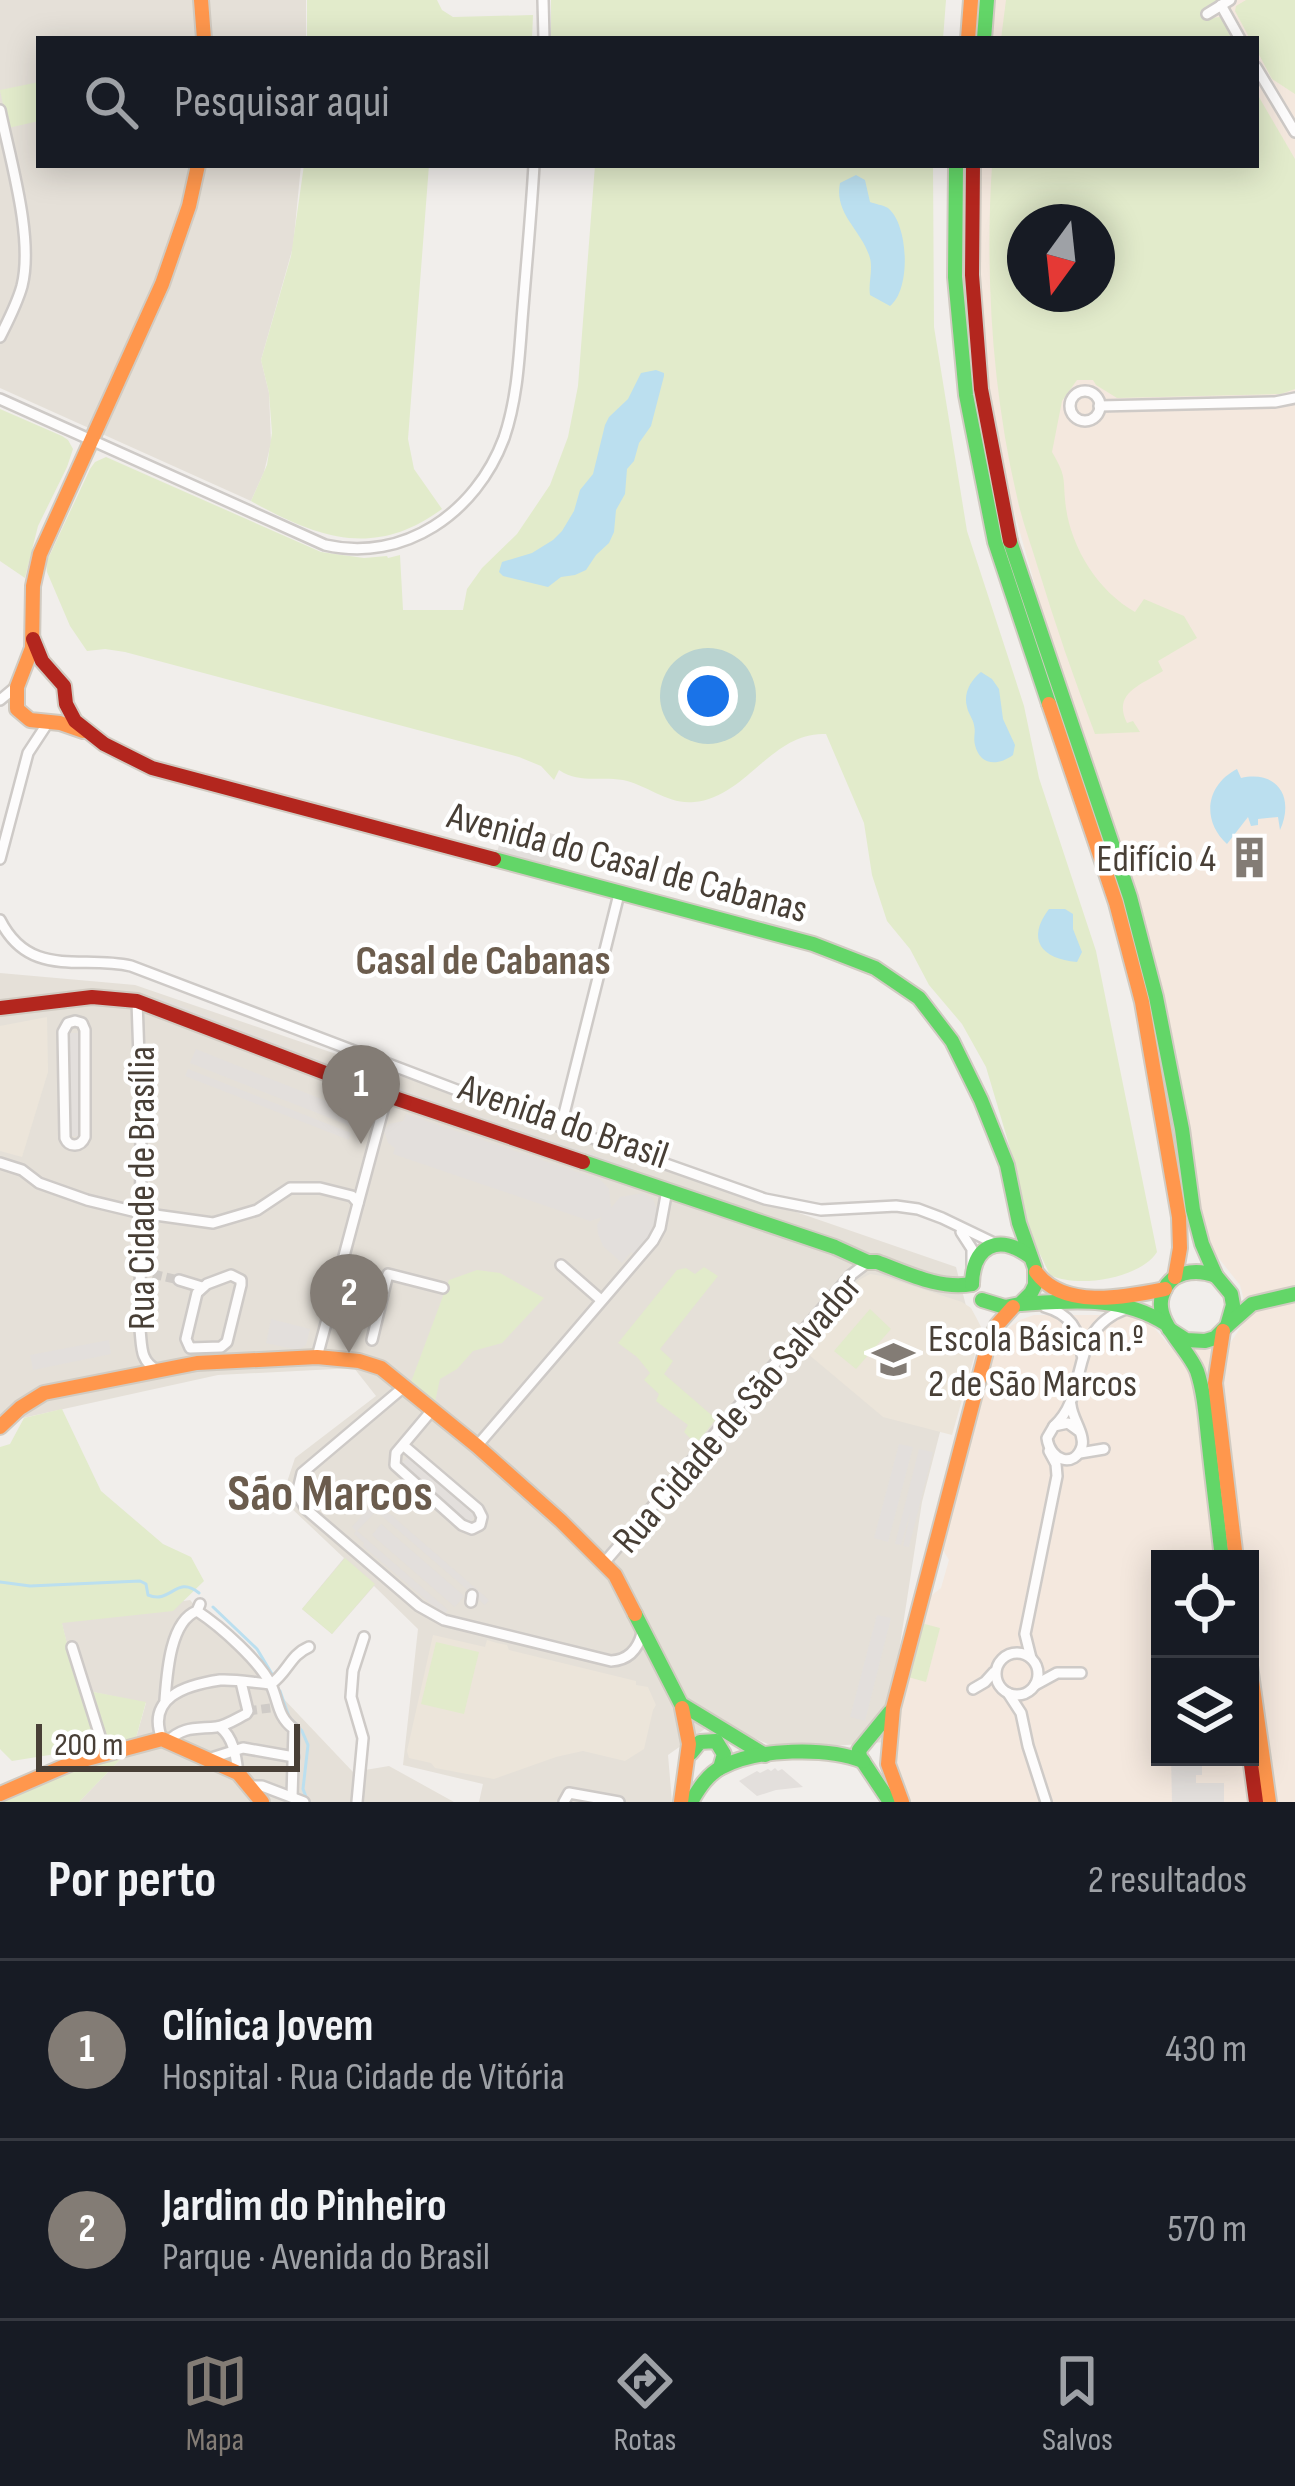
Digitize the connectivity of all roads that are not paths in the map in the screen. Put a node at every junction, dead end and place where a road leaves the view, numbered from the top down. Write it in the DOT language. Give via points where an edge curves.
graph roads {
  1 [pos="201,0"];
  2 [pos="543,0"];
  3 [pos="971,0"];
  4 [pos="987,0"];
  5 [pos="1226,3"];
  6 [pos="1207,14"];
  7 [pos="204,36"];
  8 [pos="544,36"];
  9 [pos="968,36"];
  10 [pos="984,36"];
  11 [pos="1239,36"];
  12 [pos="1259,72"];
  13 [pos="0,110"];
  14 [pos="1295,133"];
  15 [pos="197,168"];
  16 [pos="535,168"];
  17 [pos="956,168"];
  18 [pos="974,168"];
  19 [pos="0,338"];
  20 [pos="1295,398"];
  21 [pos="0,399"];
  22 [pos="1100,406"];
  23 [pos="90,440"];
  24 [pos="33,639"];
  25 [pos="50,674"];
  26 [pos="20,682"];
  27 [pos="66,704"];
  28 [pos="9,711"];
  29 [pos="50,722"];
  30 [pos="92,736"];
  31 [pos="28,753"];
  32 [pos="0,859"];
  33 [pos="619,894"];
  34 [pos="0,920"];
  35 [pos="76,998"];
  36 [pos="137,1000"];
  37 [pos="0,1008"];
  38 [pos="75,1021"];
  39 [pos="387,1095"];
  40 [pos="561,1126"];
  41 [pos="0,1163"];
  42 [pos="667,1190"];
  43 [pos="358,1203"];
  44 [pos="1015,1205"];
  45 [pos="141,1213"];
  46 [pos="953,1224"];
  47 [pos="997,1244"];
  48 [pos="868,1262"];
  49 [pos="561,1265"];
  50 [pos="1034,1266"];
  51 [pos="972,1276"];
  52 [pos="179,1280"];
  53 [pos="1221,1281"];
  54 [pos="1170,1283"];
  55 [pos="202,1287"];
  56 [pos="442,1288"];
  57 [pos="367,1290"];
  58 [pos="383,1294"];
  59 [pos="1295,1294"];
  60 [pos="1267,1299"];
  61 [pos="601,1300"];
  62 [pos="982,1300"];
  63 [pos="1020,1305"];
  64 [pos="1132,1307"];
  65 [pos="1167,1327"];
  66 [pos="1225,1329"];
  67 [pos="372,1340"];
  68 [pos="987,1348"];
  69 [pos="1082,1355"];
  70 [pos="317,1357"];
  71 [pos="157,1370"];
  72 [pos="405,1386"];
  73 [pos="1071,1405"];
  74 [pos="433,1409"];
  75 [pos="0,1426"];
  76 [pos="1054,1426"];
  77 [pos="1080,1433"];
  78 [pos="403,1445"];
  79 [pos="477,1446"];
  80 [pos="1049,1451"];
  81 [pos="1075,1456"];
  82 [pos="1057,1476"];
  83 [pos="1221,1550"];
  84 [pos="1235,1550"];
  85 [pos="604,1563"];
  86 [pos="643,1631"];
  87 [pos="1025,1634"];
  88 [pos="364,1637"];
  89 [pos="72,1647"];
  90 [pos="309,1647"];
  91 [pos="1006,1655"];
  92 [pos="1032,1659"];
  93 [pos="996,1667"];
  94 [pos="1057,1673"];
  95 [pos="1081,1673"];
  96 [pos="241,1682"];
  97 [pos="271,1684"];
  98 [pos="1033,1687"];
  99 [pos="1005,1692"];
  100 [pos="676,1699"];
  101 [pos="165,1700"];
  102 [pos="893,1708"];
  103 [pos="1021,1713"];
  104 [pos="220,1727"];
  105 [pos="1259,1730"];
  106 [pos="866,1739"];
  107 [pos="164,1740"];
  108 [pos="235,1751"];
  109 [pos="888,1751"];
  110 [pos="105,1752"];
  111 [pos="690,1754"];
  112 [pos="765,1755"];
  113 [pos="294,1757"];
  114 [pos="208,1759"];
  115 [pos="863,1762"];
  116 [pos="1251,1766"];
  117 [pos="720,1768"];
  118 [pos="238,1773"];
  119 [pos="251,1786"];
  120 [pos="0,1795"];
  121 [pos="292,1797"];
  122 [pos="262,1802"];
  123 [pos="304,1802"];
  124 [pos="357,1802"];
  125 [pos="564,1802"];
  126 [pos="619,1802"];
  127 [pos="681,1802"];
  128 [pos="691,1802"];
  129 [pos="890,1802"];
  130 [pos="902,1802"];
  131 [pos="1046,1802"];
  132 [pos="1256,1802"];
  133 [pos="1269,1802"];
  1 -- 7 [label="street"];
  2 -- 8 [label="street"];
  3 -- 9 [label="street"];
  4 -- 10 [label="street"];
  5 -- 6 [label="street"];
  5 -- 11 [label="street"];
  12 -- 14 [label="street"];
  13 -- 19 [label="street" via="26,254"];
  15 -- 23 [label="street, Avenida do Casal de Cabanas" via="156,302"];
  16 -- 23 [label="street" via="511,415 483,478 430,531 384,548 325,545"];
  17 -- 54 [label="street" via="966,395 990,521 1142,1002 1179,1217"];
  18 -- 53 [label="street" via="981,389 1009,537 1130,897 1193,1210"];
  20 -- 22 [label="street"];
  21 -- 23 [label="street"];
  23 -- 24 [label="street, Avenida do Casal de Cabanas" via="37,561"];
  24 -- 25 [label="street, Avenida do Casal de Cabanas"];
  24 -- 26 [label="street, Avenida do Casal de Cabanas"];
  25 -- 26 [label="street"];
  25 -- 27 [label="street, Avenida do Casal de Cabanas" via="64,686"];
  26 -- 28 [label="street"];
  26 -- 28 [label="street, Avenida do Casal de Cabanas"];
  27 -- 29 [label="street"];
  27 -- 30 [label="street, Avenida do Casal de Cabanas"];
  28 -- 29 [label="street, Avenida do Casal de Cabanas"];
  28 -- 31 [label="street"];
  29 -- 30 [label="street, Avenida do Casal de Cabanas"];
  29 -- 31 [label="street"];
  30 -- 33 [label="street, Avenida do Casal de Cabanas" via="172,775"];
  31 -- 32 [label="street"];
  33 -- 40 [label="street"];
  33 -- 44 [label="street, Avenida do Casal de Cabanas" via="837,952 911,990 964,1057"];
  34 -- 40 [label="street" via="14,942 40,958 131,966"];
  35 -- 36 [label="street, Avenida do Brasil"];
  35 -- 37 [label="street, Avenida do Brasil"];
  35 -- 38 [label="street"];
  36 -- 39 [label="street, Avenida do Brasil"];
  36 -- 45 [label="street, Rua Cidade de Brasília"];
  38 -- 38 [label="street" via="63,1032 65,1138 75,1145 85,1137 85,1030"];
  39 -- 42 [label="street, Avenida do Brasil"];
  39 -- 43 [label="street"];
  40 -- 46 [label="street" via="781,1203 908,1208"];
  41 -- 45 [label="street"];
  42 -- 48 [label="street, Avenida do Brasil"];
  42 -- 61 [label="street" via="656,1235"];
  43 -- 45 [label="street" via="309,1187 213,1223"];
  43 -- 70 [label="street" via="343,1283"];
  44 -- 47 [label="street" via="1012,1226"];
  44 -- 50 [label="street, Avenida do Casal de Cabanas"];
  45 -- 71 [label="street, Rua Cidade de Brasília" via="148,1273 141,1346"];
  46 -- 47 [label="street"];
  46 -- 51 [label="street" via="970,1244"];
  47 -- 50 [label="street" via="1018,1246"];
  47 -- 51 [label="street" via="983,1250"];
  48 -- 51 [label="street, Avenida do Brasil" via="950,1286"];
  48 -- 85 [label="street, Rua Cidade de São Salvador"];
  49 -- 61 [label="street"];
  50 -- 54 [label="street" via="1066,1294 1141,1294"];
  50 -- 63 [label="street" via="1033,1290"];
  51 -- 62 [label="street"];
  52 -- 55 [label="street"];
  53 -- 54 [label="street" via="1196,1270"];
  53 -- 60 [label="street"];
  53 -- 66 [label="street" via="1233,1305"];
  54 -- 65 [label="street" via="1161,1306"];
  55 -- 55 [label="street" via="186,1342 221,1347 241,1280 231,1275"];
  56 -- 58 [label="street" via="388,1274"];
  57 -- 58 [label="street"];
  58 -- 67 [label="street"];
  59 -- 60 [label="street"];
  60 -- 66 [label="street"];
  61 -- 79 [label="street"];
  62 -- 63 [label="street"];
  62 -- 68 [label="street"];
  63 -- 64 [label="street"];
  63 -- 68 [label="street" via="997,1325"];
  63 -- 69 [label="street" via="1068,1318"];
  64 -- 65 [label="street"];
  64 -- 69 [label="street" via="1103,1323"];
  65 -- 66 [label="street" via="1196,1342"];
  65 -- 83 [label="street" via="1202,1389"];
  66 -- 84 [label="street" via="1216,1393"];
  68 -- 102 [label="street"];
  69 -- 73 [label="street"];
  70 -- 71 [label="street"];
  70 -- 72 [label="street" via="368,1363"];
  71 -- 75 [label="street" via="44,1393"];
  72 -- 74 [label="street"];
  72 -- 86 [label="street" via="302,1473 297,1494 307,1510 444,1620 611,1660 629,1655"];
  73 -- 76 [label="street"];
  73 -- 77 [label="street"];
  74 -- 78 [label="street"];
  74 -- 79 [label="street"];
  76 -- 77 [label="street" via="1068,1423"];
  76 -- 80 [label="street"];
  77 -- 81 [label="street"];
  77 -- 81 [label="street" via="1102,1449"];
  78 -- 78 [label="street" via="397,1468 462,1525 480,1525 478,1509"];
  79 -- 85 [label="street"];
  80 -- 81 [label="street"];
  80 -- 82 [label="street"];
  81 -- 82 [label="street"];
  82 -- 87 [label="street"];
  85 -- 86 [label="street"];
  86 -- 100 [label="street"];
  87 -- 91 [label="street"];
  87 -- 92 [label="street"];
  88 -- 124 [label="street" via="351,1697 363,1738"];
  89 -- 110 [label="street"];
  90 -- 97 [label="street"];
  91 -- 92 [label="street"];
  91 -- 93 [label="street"];
  92 -- 94 [label="street"];
  92 -- 98 [label="street"];
  93 -- 99 [label="street"];
  93 -- 99 [label="street" via="976,1688"];
  94 -- 95 [label="street"];
  94 -- 98 [label="street"];
  96 -- 97 [label="street"];
  96 -- 101 [label="street"];
  96 -- 104 [label="street" via="248,1711"];
  97 -- 101 [label="street" via="198,1608 181,1622"];
  97 -- 113 [label="street" via="280,1717 294,1729"];
  98 -- 99 [label="street"];
  98 -- 103 [label="street"];
  99 -- 103 [label="street"];
  100 -- 111 [label="street"];
  100 -- 112 [label="street"];
  101 -- 107 [label="street" via="157,1717"];
  102 -- 106 [label="street"];
  102 -- 109 [label="street"];
  103 -- 131 [label="street"];
  104 -- 107 [label="street" via="189,1728"];
  104 -- 108 [label="street"];
  105 -- 133 [label="street"];
  106 -- 109 [label="street" via="881,1738"];
  106 -- 115 [label="street"];
  107 -- 110 [label="street"];
  107 -- 114 [label="street"];
  108 -- 113 [label="street"];
  108 -- 114 [label="street"];
  108 -- 118 [label="street"];
  109 -- 115 [label="street" via="880,1766"];
  109 -- 130 [label="street"];
  110 -- 120 [label="street"];
  111 -- 117 [label="street" via="700,1742 716,1741 724,1754"];
  111 -- 127 [label="street"];
  112 -- 115 [label="street" via="836,1752"];
  112 -- 117 [label="street"];
  113 -- 121 [label="street"];
  114 -- 118 [label="street"];
  115 -- 129 [label="street"];
  116 -- 132 [label="street"];
  117 -- 128 [label="street"];
  118 -- 119 [label="street"];
  119 -- 121 [label="street"];
  119 -- 122 [label="street"];
  121 -- 123 [label="street"];
  125 -- 126 [label="street" via="569,1793"];
}
